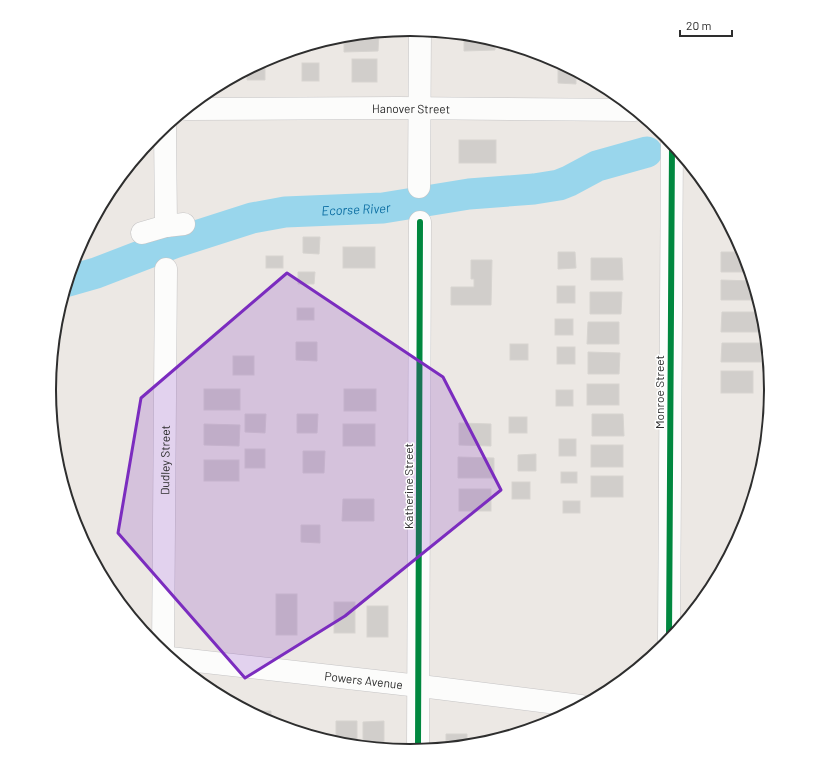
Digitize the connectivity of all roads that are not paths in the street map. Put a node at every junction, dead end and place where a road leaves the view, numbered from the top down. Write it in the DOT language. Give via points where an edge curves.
graph roads {
  1 [pos="420,36"];
  2 [pos="194,109"];
  3 [pos="420,109"];
  4 [pos="627,110"];
  5 [pos="166,135"];
  6 [pos="672,153"];
  7 [pos="420,187"];
  8 [pos="420,222"];
  9 [pos="142,233"];
  10 [pos="166,269"];
  11 [pos="669,630"];
  12 [pos="163,643"];
  13 [pos="181,659"];
  14 [pos="418,686"];
  15 [pos="571,705"];
  16 [pos="418,744"];
  1 -- 3 [label="street"];
  2 -- 3 [label="street, Hanover Street"];
  3 -- 4 [label="street, Hanover Street"];
  3 -- 7 [label="street"];
  5 -- 9 [label="street" via="175,225"];
  6 -- 11 [label="street, Monroe Street"];
  8 -- 14 [label="street, Katherine Street"];
  10 -- 12 [label="street, Dudley Street"];
  13 -- 14 [label="street, Powers Avenue"];
  14 -- 15 [label="street, Powers Avenue"];
  14 -- 16 [label="street, Katherine Street"];
}
